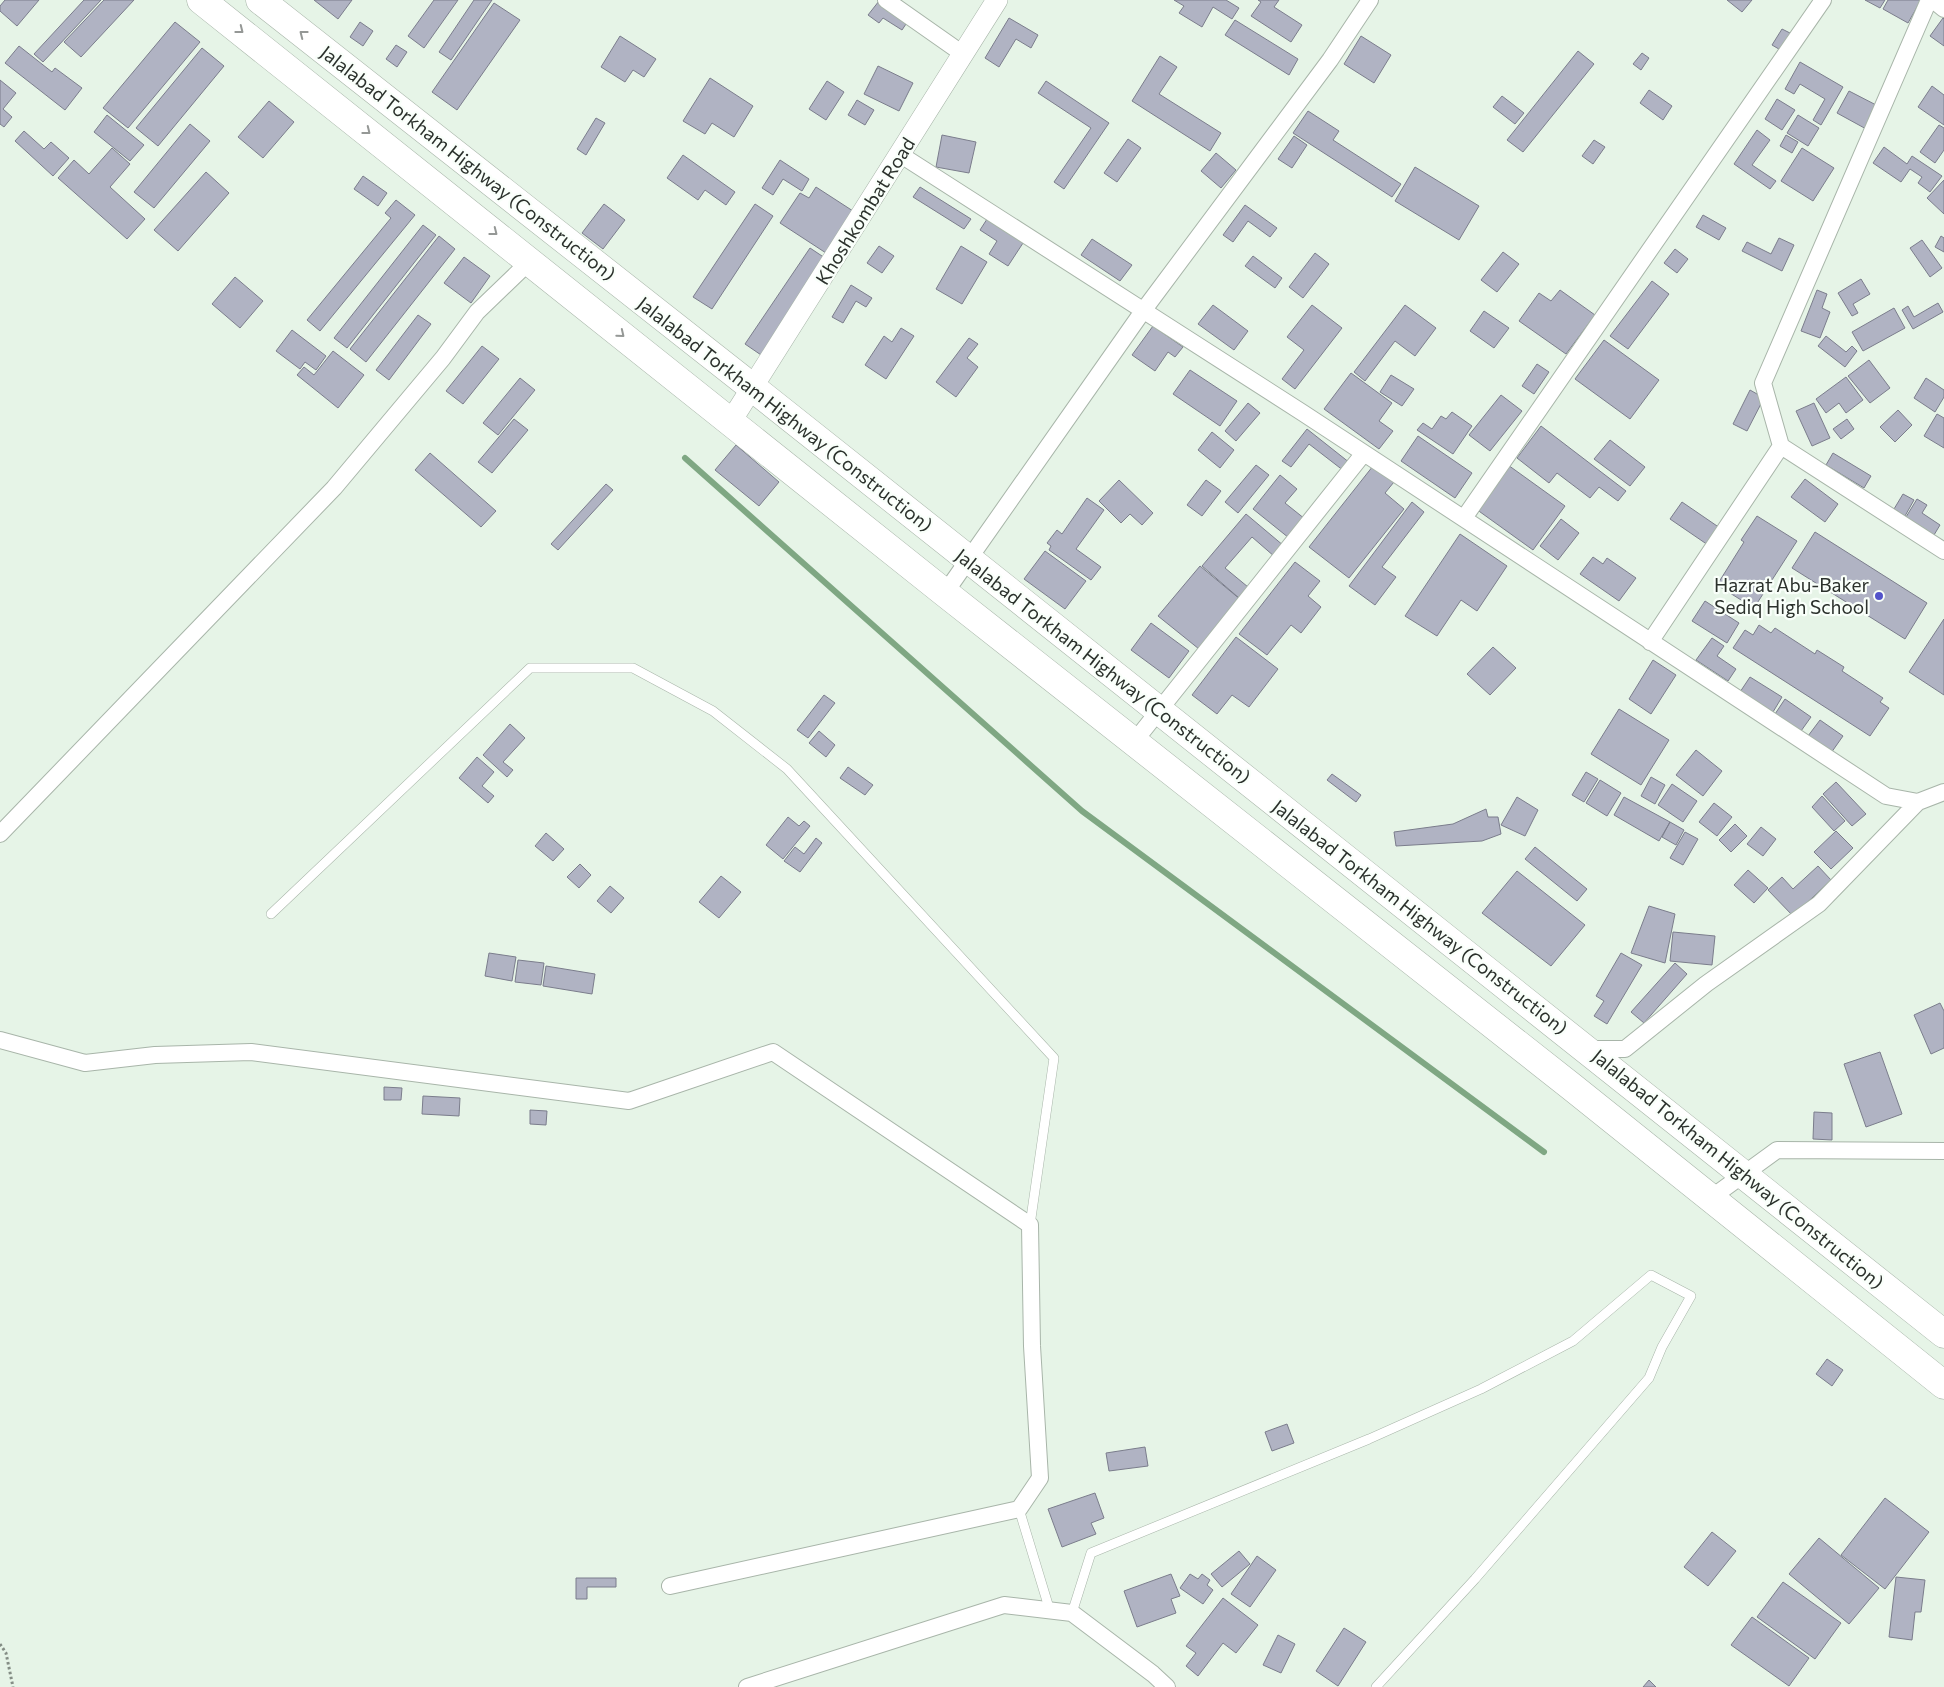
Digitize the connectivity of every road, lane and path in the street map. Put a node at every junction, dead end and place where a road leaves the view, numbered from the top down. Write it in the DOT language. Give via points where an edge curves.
graph roads {
  1 [pos="260,0"];
  2 [pos="886,0"];
  3 [pos="997,0"];
  4 [pos="1370,0"];
  5 [pos="1823,0"];
  6 [pos="1931,0"];
  7 [pos="212,3"];
  8 [pos="1944,9"];
  9 [pos="964,54"];
  10 [pos="901,155"];
  11 [pos="530,261"];
  12 [pos="1143,311"];
  13 [pos="753,388"];
  14 [pos="731,421"];
  15 [pos="1781,446"];
  16 [pos="1364,453"];
  17 [pos="1464,518"];
  18 [pos="1943,549"];
  19 [pos="968,559"];
  20 [pos="945,593"];
  21 [pos="1650,642"];
  22 [pos="1158,710"];
  23 [pos="1134,742"];
  24 [pos="1944,792"];
  25 [pos="1918,802"];
  26 [pos="0,834"];
  27 [pos="271,914"];
  28 [pos="1453,944"];
  29 [pos="1486,1019"];
  30 [pos="0,1040"];
  31 [pos="1587,1049"];
  32 [pos="1944,1151"];
  33 [pos="1743,1173"];
  34 [pos="1711,1198"];
  35 [pos="1030,1225"];
  36 [pos="1944,1334"];
  37 [pos="1944,1385"];
  38 [pos="1019,1510"];
  39 [pos="670,1586"];
  40 [pos="1050,1610"];
  41 [pos="1072,1613"];
  42 [pos="0,1644"];
  43 [pos="13,1687"];
  44 [pos="747,1687"];
  45 [pos="1167,1687"];
  46 [pos="1376,1687"];
  13 -- 1 [label="highway, Jalalabad Torkham Highway (Construction), one-way"];
  2 -- 9 [label="street"];
  3 -- 9 [label="street, Khoshkombat Road"];
  4 -- 12 [label="street" via="1330,60"];
  5 -- 17 [label="street"];
  6 -- 8 [label="street"];
  6 -- 15 [label="street" via="1763,383"];
  7 -- 11 [label="highway, one-way"];
  9 -- 10 [label="street, Khoshkombat Road"];
  10 -- 12 [label="street"];
  10 -- 13 [label="street, Khoshkombat Road"];
  11 -- 14 [label="highway, one-way"];
  11 -- 26 [label="street" via="477,312 443,358 334,488"];
  12 -- 16 [label="street"];
  12 -- 19 [label="street"];
  13 -- 14 [label="street, Khoshkombat Road"];
  13 -- 19 [label="highway, Jalalabad Torkham Highway (Construction)"];
  14 -- 20 [label="highway"];
  15 -- 18 [label="street"];
  15 -- 21 [label="street"];
  16 -- 17 [label="street"];
  16 -- 22 [label="street"];
  17 -- 21 [label="street"];
  19 -- 20 [label="street"];
  19 -- 22 [label="highway, Jalalabad Torkham Highway (Construction)"];
  20 -- 23 [label="highway"];
  21 -- 25 [label="street" via="1886,796"];
  22 -- 23 [label="street"];
  22 -- 28 [label="highway, Jalalabad Torkham Highway (Construction)"];
  23 -- 29 [label="highway"];
  24 -- 25 [label="street"];
  25 -- 31 [label="street" via="1819,904 1706,984 1625,1049"];
  27 -- 35 [label="lane" via="530,668 633,668 713,711 787,769 1054,1058"];
  28 -- 29 [label="highway"];
  28 -- 31 [label="highway, Jalalabad Torkham Highway (Construction)"];
  29 -- 34 [label="highway"];
  30 -- 35 [label="street" via="86,1063 155,1055 251,1052 629,1101 773,1052"];
  31 -- 33 [label="highway, Jalalabad Torkham Highway (Construction)"];
  32 -- 33 [label="street" via="1776,1150"];
  33 -- 34 [label="street"];
  33 -- 36 [label="highway, Jalalabad Torkham Highway (Construction)"];
  34 -- 37 [label="highway"];
  35 -- 38 [label="street" via="1032,1346 1040,1478"];
  38 -- 39 [label="street"];
  38 -- 40 [label="lane"];
  40 -- 41 [label="street"];
  40 -- 44 [label="street" via="1004,1605"];
  41 -- 45 [label="street"];
  41 -- 46 [label="lane" via="1092,1553 1369,1439 1481,1389 1574,1341 1651,1275 1691,1296 1662,1347 1649,1378 1475,1579"];
  42 -- 43 [label="path" via="6,1653"];
}
